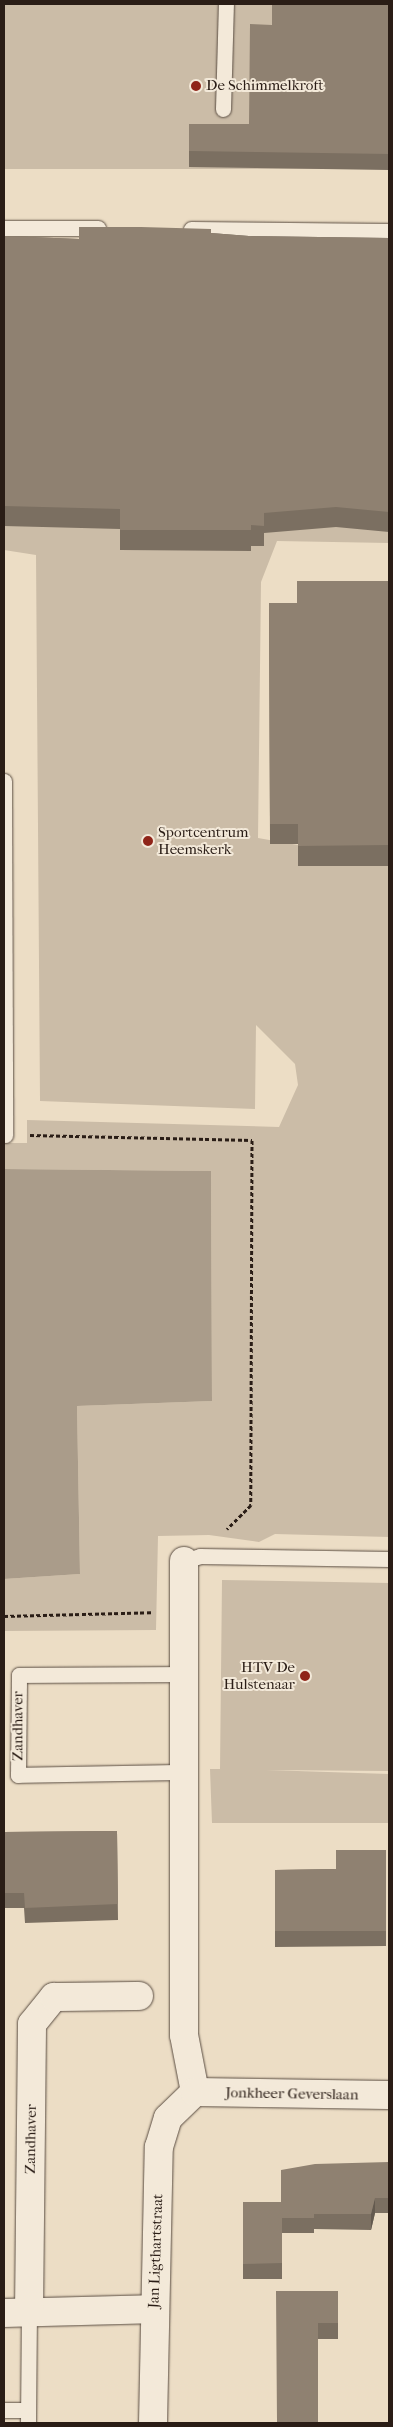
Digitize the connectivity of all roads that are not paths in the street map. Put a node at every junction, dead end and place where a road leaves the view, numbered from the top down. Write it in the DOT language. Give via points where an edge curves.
graph roads {
  1 [pos="226,4"];
  2 [pos="223,109"];
  3 [pos="4,228"];
  4 [pos="110,228"];
  5 [pos="170,229"];
  6 [pos="389,231"];
  7 [pos="4,781"];
  8 [pos="5,1135"];
  9 [pos="192,1558"];
  10 [pos="389,1559"];
  11 [pos="184,1674"];
  12 [pos="184,1772"];
  13 [pos="139,1996"];
  14 [pos="195,2092"];
  15 [pos="389,2095"];
  16 [pos="155,2309"];
  17 [pos="16,2313"];
  18 [pos="4,2410"];
  19 [pos="28,2416"];
  20 [pos="154,2423"];
  1 -- 2 [label="lane"];
  3 -- 4 [label="lane"];
  5 -- 6 [label="lane"];
  7 -- 8 [label="lane"];
  9 -- 10 [label="lane"];
  9 -- 11 [label="street" via="184,1611"];
  11 -- 12 [label="street"];
  11 -- 12 [label="lane, Zandhaver" via="18,1675 18,1775"];
  12 -- 14 [label="street" via="184,2035"];
  13 -- 17 [label="street, Zandhaver" via="54,1997 32,2024"];
  14 -- 15 [label="street, Jonkheer Geverslaan"];
  14 -- 16 [label="street, Jan Ligthartstraat" via="168,2118 159,2147"];
  16 -- 17 [label="street"];
  16 -- 20 [label="street, Jan Ligthartstraat"];
  17 -- 19 [label="lane"];
  18 -- 19 [label="lane"];
}
